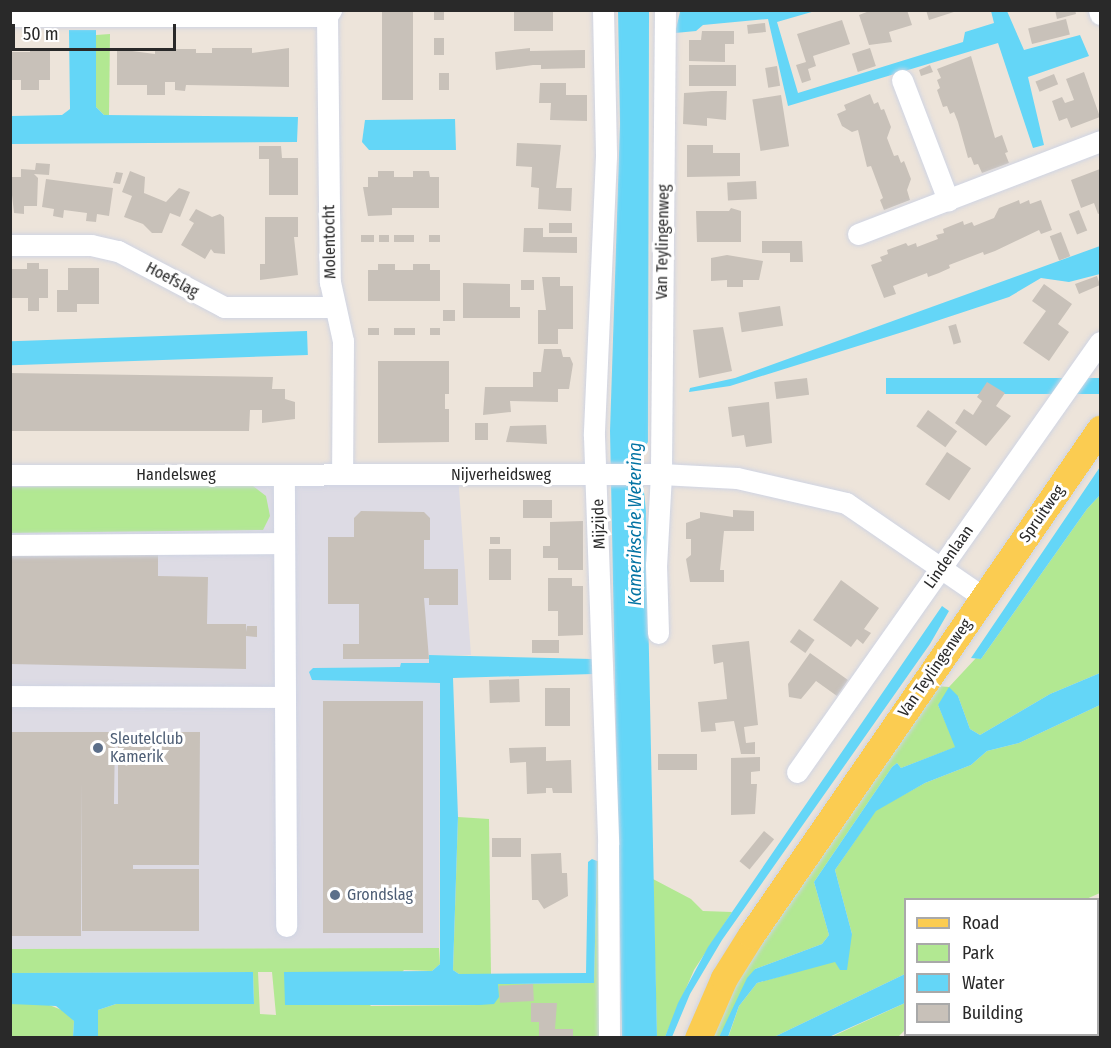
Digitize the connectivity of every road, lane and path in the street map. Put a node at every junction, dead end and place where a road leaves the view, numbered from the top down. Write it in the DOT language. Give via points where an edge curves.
graph roads {
  1 [pos="603,10"];
  2 [pos="665,10"];
  3 [pos="51,13"];
  4 [pos="329,13"];
  5 [pos="110,14"];
  6 [pos="10,16"];
  7 [pos="902,80"];
  8 [pos="1101,141"];
  9 [pos="948,200"];
  10 [pos="858,234"];
  11 [pos="10,245"];
  12 [pos="334,307"];
  13 [pos="1101,342"];
  14 [pos="1101,429"];
  15 [pos="342,473"];
  16 [pos="284,475"];
  17 [pos="653,475"];
  18 [pos="10,476"];
  19 [pos="604,476"];
  20 [pos="284,543"];
  21 [pos="10,545"];
  22 [pos="940,570"];
  23 [pos="984,598"];
  24 [pos="658,633"];
  25 [pos="10,696"];
  26 [pos="285,697"];
  27 [pos="797,772"];
  28 [pos="286,926"];
  29 [pos="609,1038"];
  30 [pos="698,1038"];
  1 -- 19 [label="street, Mijzijde" via="606,156 594,436"];
  2 -- 17 [label="street, Van Teylingenweg"];
  3 -- 5 [label="street"];
  3 -- 6 [label="street"];
  4 -- 5 [label="street"];
  4 -- 12 [label="street, Molentocht" via="330,282"];
  7 -- 9 [label="street"];
  8 -- 9 [label="street"];
  9 -- 10 [label="street"];
  11 -- 12 [label="street, Hoefslag" via="91,245 118,251 224,307"];
  12 -- 15 [label="street, Molentocht" via="343,341"];
  13 -- 22 [label="street, Lindenlaan"];
  14 -- 23 [label="main road, Spruitweg"];
  15 -- 16 [label="street, Handelsweg"];
  15 -- 19 [label="street, Nijverheidsweg" via="358,477"];
  16 -- 18 [label="street, Handelsweg"];
  16 -- 20 [label="street"];
  17 -- 19 [label="street, Nijverheidsweg"];
  17 -- 22 [label="street" via="737,478 846,503"];
  17 -- 24 [label="street, Van Teylingenweg"];
  19 -- 29 [label="street, Mijzijde"];
  20 -- 21 [label="street"];
  20 -- 26 [label="street"];
  22 -- 23 [label="street"];
  22 -- 27 [label="street, Lindenlaan"];
  23 -- 30 [label="main road, Van Teylingenweg" via="751,934 724,978"];
  25 -- 26 [label="street"];
  26 -- 28 [label="street"];
}
